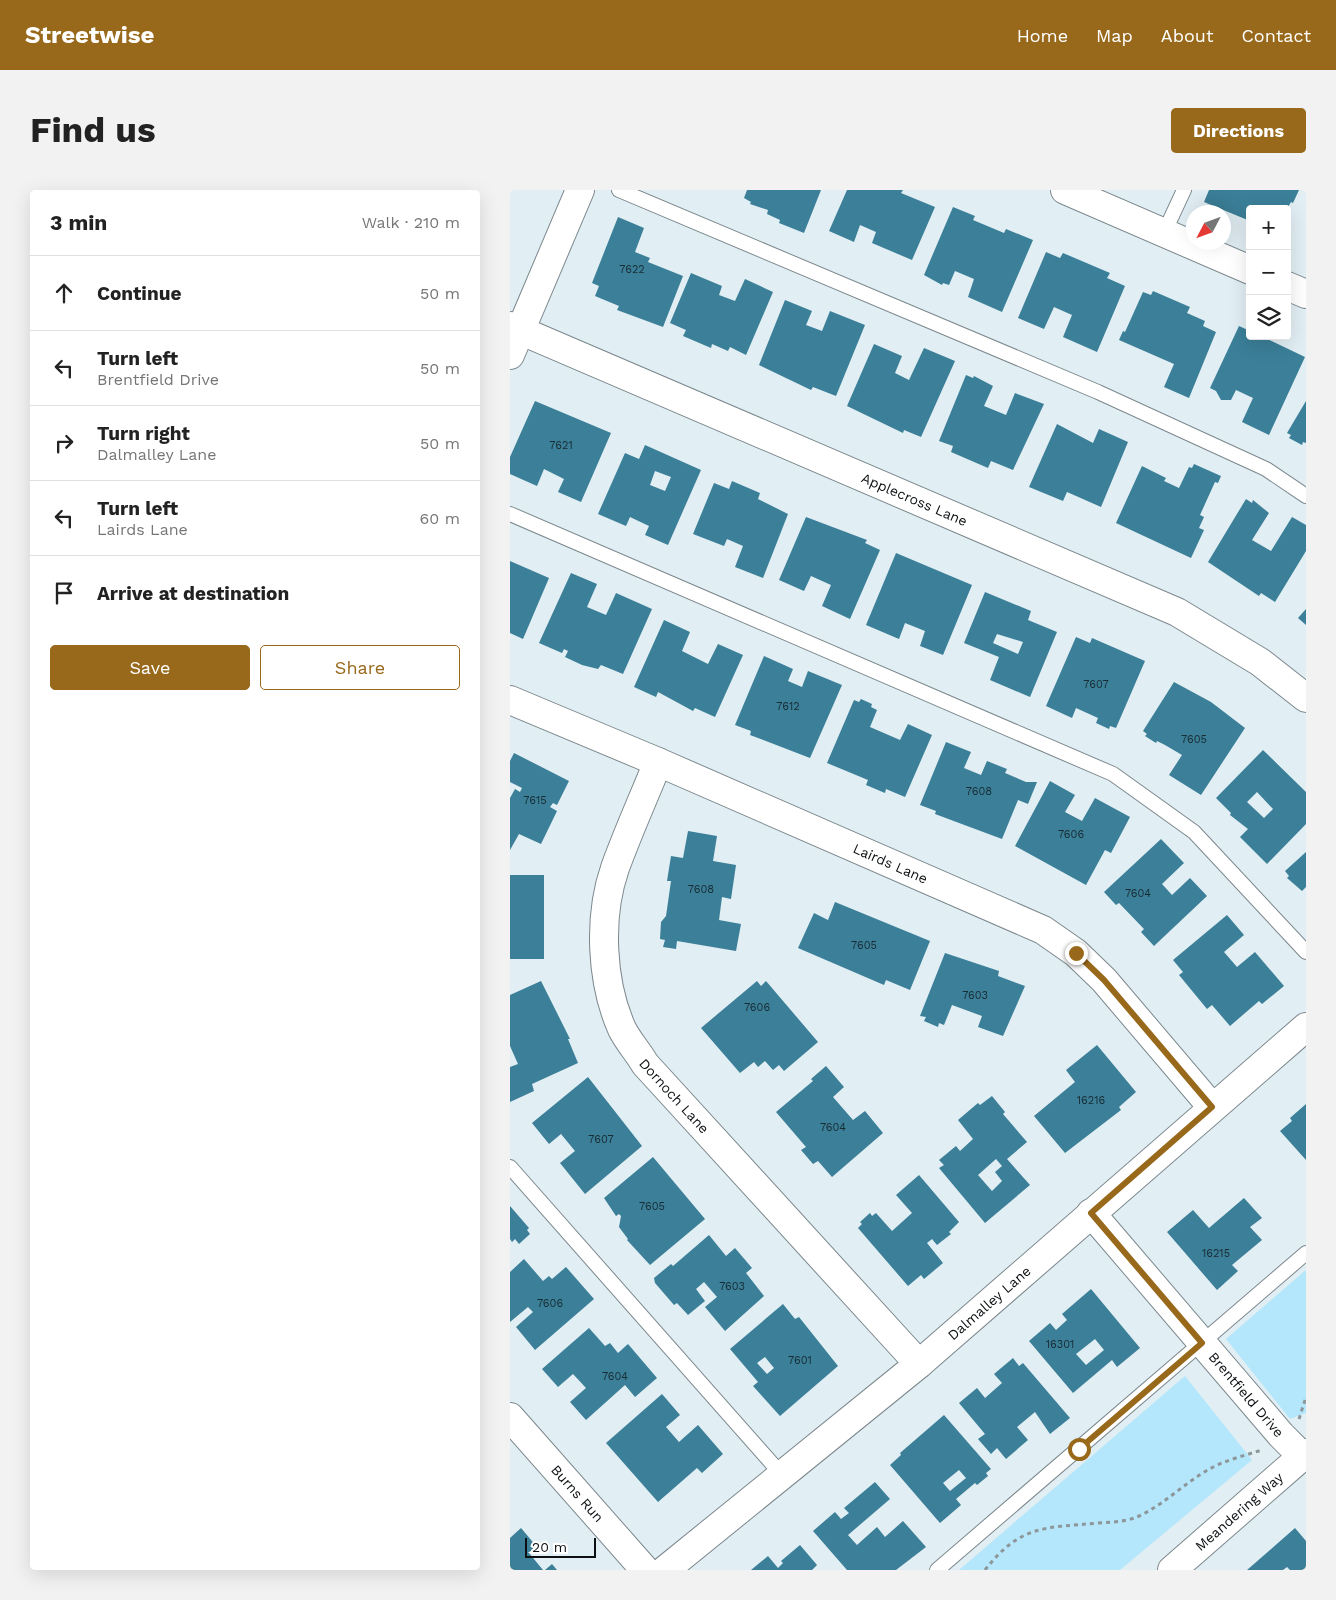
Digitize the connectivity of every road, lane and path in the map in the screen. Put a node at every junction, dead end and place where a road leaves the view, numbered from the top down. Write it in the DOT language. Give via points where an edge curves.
graph roads {
  1 [pos="580,190"];
  2 [pos="619,190"];
  3 [pos="1065,190"];
  4 [pos="1184,190"];
  5 [pos="1164,233"];
  6 [pos="1246,268"];
  7 [pos="1291,288"];
  8 [pos="1306,294"];
  9 [pos="514,337"];
  10 [pos="1306,496"];
  11 [pos="510,514"];
  12 [pos="1306,698"];
  13 [pos="510,700"];
  14 [pos="658,762"];
  15 [pos="1306,952"];
  16 [pos="1306,1027"];
  17 [pos="1212,1107"];
  18 [pos="510,1166"];
  19 [pos="1091,1213"];
  20 [pos="1306,1253"];
  21 [pos="1202,1343"];
  22 [pos="919,1364"];
  23 [pos="1306,1397"];
  24 [pos="510,1417"];
  25 [pos="1299,1419"];
  26 [pos="1263,1450"];
  27 [pos="1305,1457"];
  28 [pos="783,1476"];
  29 [pos="1180,1567"];
  30 [pos="645,1570"];
  31 [pos="665,1570"];
  32 [pos="937,1570"];
  33 [pos="985,1570"];
  1 -- 9 [label="street"];
  2 -- 10 [label="lane" via="1098,392 1266,470"];
  3 -- 5 [label="street"];
  4 -- 5 [label="lane"];
  5 -- 6 [label="street"];
  7 -- 8 [label="street"];
  9 -- 12 [label="street, Applecross Lane" via="1177,612 1260,662"];
  11 -- 15 [label="lane" via="1112,774 1194,832"];
  13 -- 14 [label="street, Lairds Lane"];
  14 -- 17 [label="street, Lairds Lane" via="1043,930 1076,953 1104,980"];
  14 -- 22 [label="street, Dornoch Lane" via="615,870 606,903 604,959 622,1029 645,1064"];
  16 -- 17 [label="street, Dalmalley Lane"];
  17 -- 19 [label="street, Dalmalley Lane"];
  18 -- 28 [label="lane"];
  19 -- 21 [label="street, Brentfield Drive"];
  19 -- 22 [label="street, Dalmalley Lane"];
  20 -- 21 [label="lane"];
  21 -- 27 [label="street, Brentfield Drive" via="1281,1435"];
  21 -- 32 [label="lane"];
  22 -- 28 [label="street, Dalmalley Lane"];
  23 -- 25 [label="path"];
  24 -- 30 [label="street, Burns Run"];
  26 -- 33 [label="path" via="1218,1464 1144,1514 1126,1521 1040,1528 1013,1541"];
  27 -- 29 [label="street, Meandering Way"];
  28 -- 31 [label="street, Dalmalley Lane"];
}
